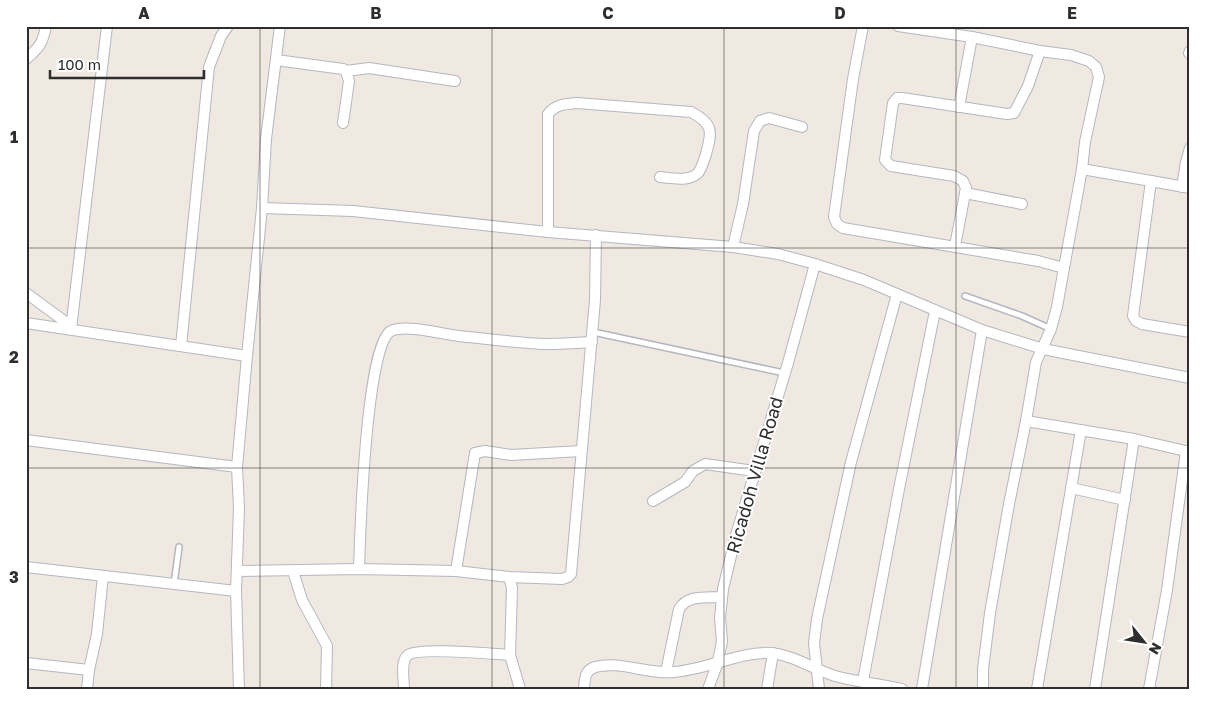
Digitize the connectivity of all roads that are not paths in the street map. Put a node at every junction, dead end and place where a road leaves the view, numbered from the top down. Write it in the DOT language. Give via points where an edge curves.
graph roads {
  1 [pos="46,26"];
  2 [pos="107,26"];
  3 [pos="228,26"];
  4 [pos="280,26"];
  5 [pos="862,26"];
  6 [pos="898,26"];
  7 [pos="972,37"];
  8 [pos="1040,51"];
  9 [pos="26,59"];
  10 [pos="276,60"];
  11 [pos="346,71"];
  12 [pos="455,81"];
  13 [pos="959,106"];
  14 [pos="343,123"];
  15 [pos="802,127"];
  16 [pos="1190,148"];
  17 [pos="1082,169"];
  18 [pos="660,177"];
  19 [pos="1151,181"];
  20 [pos="1186,188"];
  21 [pos="965,193"];
  22 [pos="1022,204"];
  23 [pos="262,208"];
  24 [pos="548,232"];
  25 [pos="596,235"];
  26 [pos="955,246"];
  27 [pos="733,247"];
  28 [pos="814,264"];
  29 [pos="1064,268"];
  30 [pos="26,293"];
  31 [pos="898,294"];
  32 [pos="965,296"];
  33 [pos="934,311"];
  34 [pos="26,323"];
  35 [pos="71,328"];
  36 [pos="1051,329"];
  37 [pos="982,330"];
  38 [pos="1190,332"];
  39 [pos="592,337"];
  40 [pos="181,346"];
  41 [pos="1043,349"];
  42 [pos="247,356"];
  43 [pos="784,373"];
  44 [pos="1190,378"];
  45 [pos="1026,421"];
  46 [pos="1081,430"];
  47 [pos="1134,439"];
  48 [pos="26,440"];
  49 [pos="581,451"];
  50 [pos="1188,451"];
  51 [pos="237,467"];
  52 [pos="754,471"];
  53 [pos="1071,488"];
  54 [pos="1125,500"];
  55 [pos="653,501"];
  56 [pos="179,547"];
  57 [pos="26,566"];
  58 [pos="359,569"];
  59 [pos="238,571"];
  60 [pos="293,571"];
  61 [pos="456,571"];
  62 [pos="103,576"];
  63 [pos="509,577"];
  64 [pos="174,585"];
  65 [pos="236,591"];
  66 [pos="722,597"];
  67 [pos="773,653"];
  68 [pos="510,655"];
  69 [pos="26,662"];
  70 [pos="718,662"];
  71 [pos="817,669"];
  72 [pos="89,670"];
  73 [pos="666,672"];
  74 [pos="863,681"];
  75 [pos="881,686"];
  76 [pos="87,689"];
  77 [pos="239,689"];
  78 [pos="326,689"];
  79 [pos="404,689"];
  80 [pos="520,689"];
  81 [pos="584,689"];
  82 [pos="708,689"];
  83 [pos="766,689"];
  84 [pos="819,689"];
  85 [pos="902,689"];
  86 [pos="922,689"];
  87 [pos="983,689"];
  88 [pos="1037,689"];
  89 [pos="1095,689"];
  90 [pos="1149,689"];
  1 -- 9 [label="street" via="39,48"];
  2 -- 35 [label="street"];
  3 -- 40 [label="street" via="210,67"];
  4 -- 10 [label="street"];
  5 -- 26 [label="street" via="835,221 843,228"];
  6 -- 7 [label="street"];
  7 -- 8 [label="street"];
  7 -- 13 [label="street"];
  8 -- 13 [label="street" via="1014,113"];
  8 -- 17 [label="street" via="1071,55 1096,67 1099,77"];
  10 -- 11 [label="street"];
  10 -- 23 [label="street" via="266,139"];
  11 -- 12 [label="street" via="369,68"];
  11 -- 14 [label="street" via="348,81"];
  13 -- 21 [label="street" via="897,98 893,103 885,160 891,166 954,176 963,181"];
  15 -- 27 [label="street" via="769,118 760,121 754,131"];
  16 -- 20 [label="street" via="1186,162"];
  17 -- 19 [label="street"];
  17 -- 29 [label="street"];
  18 -- 24 [label="street" via="686,179 698,173 711,136 710,128 699,116 691,112 577,103 552,108 548,114"];
  19 -- 20 [label="street"];
  19 -- 38 [label="street" via="1133,316 1142,324"];
  21 -- 22 [label="street"];
  21 -- 26 [label="street"];
  23 -- 24 [label="street" via="353,211"];
  23 -- 42 [label="street"];
  24 -- 25 [label="street"];
  25 -- 27 [label="street"];
  25 -- 39 [label="street"];
  26 -- 29 [label="street"];
  27 -- 28 [label="street"];
  28 -- 31 [label="street"];
  28 -- 43 [label="street, Ricadoh Villa Road"];
  29 -- 36 [label="street"];
  30 -- 35 [label="street"];
  31 -- 33 [label="street"];
  31 -- 71 [label="street" via="851,462 814,643"];
  32 -- 36 [label="lane"];
  33 -- 37 [label="street"];
  33 -- 74 [label="street"];
  34 -- 35 [label="street"];
  35 -- 40 [label="street"];
  36 -- 41 [label="street"];
  37 -- 41 [label="street"];
  37 -- 86 [label="street"];
  39 -- 43 [label="lane"];
  39 -- 49 [label="street"];
  39 -- 58 [label="street" via="546,344 406,329 391,331 384,338 378,357 366,429"];
  40 -- 42 [label="street"];
  41 -- 44 [label="street"];
  41 -- 45 [label="street" via="1036,362"];
  42 -- 51 [label="street"];
  43 -- 52 [label="street, Ricadoh Villa Road"];
  45 -- 46 [label="street"];
  45 -- 87 [label="street" via="990,613"];
  46 -- 47 [label="street"];
  46 -- 53 [label="street"];
  47 -- 50 [label="street"];
  47 -- 54 [label="street"];
  48 -- 51 [label="street"];
  49 -- 61 [label="street" via="511,455 486,451 475,453"];
  49 -- 63 [label="street" via="571,574 562,579"];
  50 -- 90 [label="street"];
  51 -- 59 [label="street"];
  52 -- 55 [label="street" via="705,464 693,471 685,482"];
  52 -- 66 [label="street, Ricadoh Villa Road"];
  53 -- 54 [label="street"];
  53 -- 88 [label="street"];
  54 -- 89 [label="street"];
  56 -- 64 [label="lane"];
  57 -- 62 [label="street"];
  58 -- 60 [label="street"];
  58 -- 61 [label="street"];
  59 -- 60 [label="street"];
  59 -- 65 [label="street"];
  60 -- 78 [label="street" via="302,600 327,646"];
  61 -- 63 [label="street"];
  62 -- 64 [label="street"];
  62 -- 72 [label="street" via="97,634"];
  63 -- 68 [label="street" via="513,611"];
  64 -- 65 [label="street"];
  65 -- 77 [label="street"];
  66 -- 70 [label="street, Ricadoh Villa Road" via="722,641"];
  66 -- 73 [label="street" via="690,598 682,603"];
  67 -- 70 [label="street"];
  67 -- 71 [label="street"];
  67 -- 83 [label="street"];
  68 -- 79 [label="street" via="411,653 403,664"];
  68 -- 80 [label="street"];
  69 -- 72 [label="street"];
  70 -- 73 [label="street"];
  70 -- 82 [label="street, Ricadoh Villa Road"];
  71 -- 74 [label="street"];
  71 -- 84 [label="street"];
  72 -- 76 [label="street"];
  73 -- 81 [label="street" via="595,667 585,676"];
  74 -- 75 [label="street"];
  75 -- 85 [label="street"];
}
